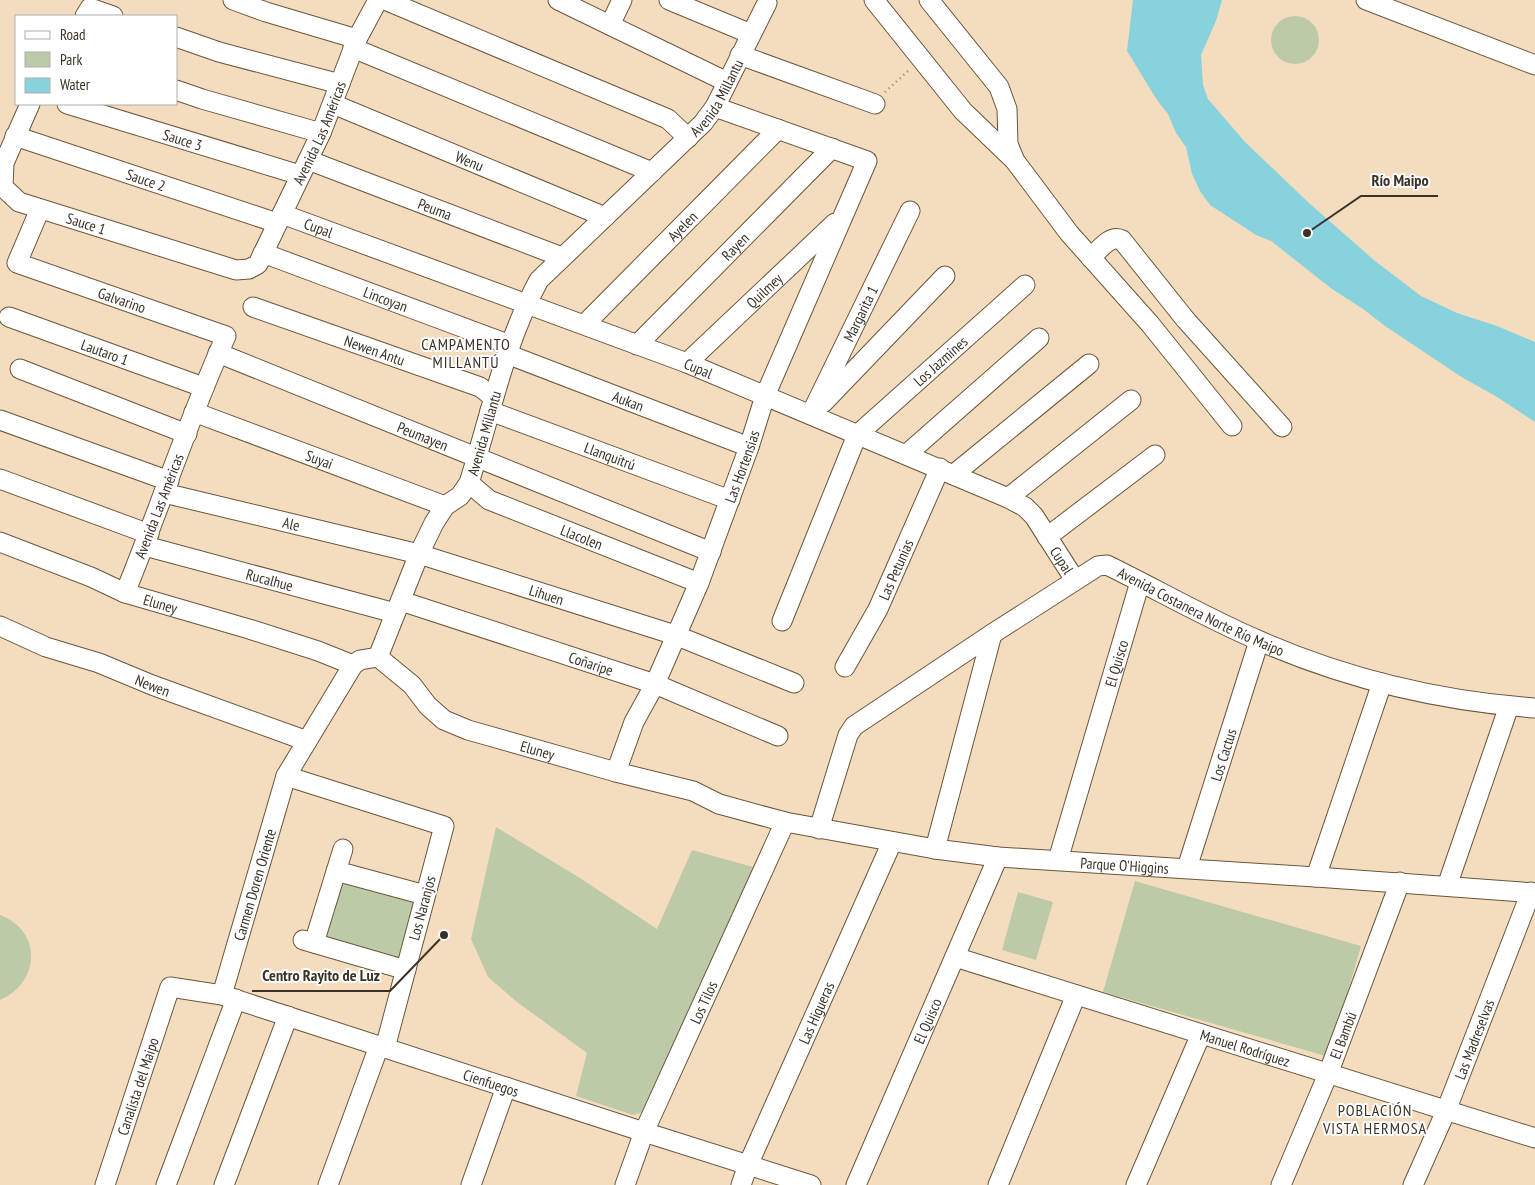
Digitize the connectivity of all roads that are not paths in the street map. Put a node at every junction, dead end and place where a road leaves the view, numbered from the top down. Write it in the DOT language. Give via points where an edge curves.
graph roads {
  1 [pos="233,0"];
  2 [pos="378,0"];
  3 [pos="385,0"];
  4 [pos="558,0"];
  5 [pos="622,0"];
  6 [pos="669,0"];
  7 [pos="874,0"];
  8 [pos="928,0"];
  9 [pos="1366,0"];
  10 [pos="767,3"];
  11 [pos="87,12"];
  12 [pos="106,15"];
  13 [pos="610,25"];
  14 [pos="751,34"];
  15 [pos="178,38"];
  16 [pos="355,44"];
  17 [pos="740,55"];
  18 [pos="1535,65"];
  19 [pos="727,82"];
  20 [pos="340,84"];
  21 [pos="178,91"];
  22 [pos="881,97"];
  23 [pos="333,104"];
  24 [pos="30,105"];
  25 [pos="71,105"];
  26 [pos="716,107"];
  27 [pos="778,129"];
  28 [pos="321,133"];
  29 [pos="15,136"];
  30 [pos="688,138"];
  31 [pos="832,148"];
  32 [pos="1015,161"];
  33 [pos="304,167"];
  34 [pos="652,172"];
  35 [pos="40,209"];
  36 [pos="910,211"];
  37 [pos="605,217"];
  38 [pos="842,217"];
  39 [pos="279,218"];
  40 [pos="562,257"];
  41 [pos="1091,258"];
  42 [pos="260,259"];
  43 [pos="945,276"];
  44 [pos="1025,285"];
  45 [pos="526,303"];
  46 [pos="253,307"];
  47 [pos="9,317"];
  48 [pos="585,324"];
  49 [pos="226,336"];
  50 [pos="1039,338"];
  51 [pos="637,345"];
  52 [pos="508,350"];
  53 [pos="1213,350"];
  54 [pos="218,353"];
  55 [pos="687,362"];
  56 [pos="1089,364"];
  57 [pos="20,369"];
  58 [pos="1188,370"];
  59 [pos="203,387"];
  60 [pos="765,396"];
  61 [pos="1130,400"];
  62 [pos="492,404"];
  63 [pos="194,412"];
  64 [pos="811,414"];
  65 [pos="0,420"];
  66 [pos="1232,426"];
  67 [pos="1282,426"];
  68 [pos="187,434"];
  69 [pos="857,435"];
  70 [pos="749,447"];
  71 [pos="907,454"];
  72 [pos="1155,455"];
  73 [pos="478,457"];
  74 [pos="947,472"];
  75 [pos="0,479"];
  76 [pos="470,483"];
  77 [pos="166,487"];
  78 [pos="1008,498"];
  79 [pos="730,500"];
  80 [pos="445,506"];
  81 [pos="1047,537"];
  82 [pos="147,540"];
  83 [pos="0,542"];
  84 [pos="711,552"];
  85 [pos="419,554"];
  86 [pos="1075,580"];
  87 [pos="1140,582"];
  88 [pos="699,583"];
  89 [pos="125,593"];
  90 [pos="398,607"];
  91 [pos="782,621"];
  92 [pos="0,626"];
  93 [pos="992,634"];
  94 [pos="675,635"];
  95 [pos="1259,641"];
  96 [pos="378,657"];
  97 [pos="353,665"];
  98 [pos="845,667"];
  99 [pos="794,683"];
  100 [pos="1382,683"];
  101 [pos="654,684"];
  102 [pos="1508,706"];
  103 [pos="1535,708"];
  104 [pos="778,736"];
  105 [pos="307,741"];
  106 [pos="616,772"];
  107 [pos="286,776"];
  108 [pos="719,804"];
  109 [pos="785,822"];
  110 [pos="819,829"];
  111 [pos="892,842"];
  112 [pos="343,849"];
  113 [pos="935,849"];
  114 [pos="998,857"];
  115 [pos="1058,860"];
  116 [pos="1186,868"];
  117 [pos="336,871"];
  118 [pos="1316,876"];
  119 [pos="1400,882"];
  120 [pos="1447,886"];
  121 [pos="1533,893"];
  122 [pos="425,895"];
  123 [pos="955,957"];
  124 [pos="406,970"];
  125 [pos="170,988"];
  126 [pos="1076,995"];
  127 [pos="229,997"];
  128 [pos="288,1016"];
  129 [pos="1201,1034"];
  130 [pos="382,1047"];
  131 [pos="1328,1074"];
  132 [pos="506,1087"];
  133 [pos="1446,1111"];
  134 [pos="644,1132"];
  135 [pos="1535,1138"];
  136 [pos="748,1165"];
  137 [pos="105,1185"];
  138 [pos="166,1185"];
  139 [pos="224,1185"];
  140 [pos="328,1185"];
  141 [pos="471,1185"];
  142 [pos="625,1185"];
  143 [pos="741,1185"];
  144 [pos="811,1185"];
  145 [pos="856,1185"];
  146 [pos="998,1185"];
  147 [pos="1136,1185"];
  148 [pos="1281,1185"];
  149 [pos="1413,1185"];
  1 -- 16 [label="street"];
  2 -- 16 [label="street, Avenida Las Américas"];
  3 -- 30 [label="street" via="668,119"];
  4 -- 13 [label="street"];
  5 -- 13 [label="street"];
  6 -- 14 [label="street"];
  7 -- 32 [label="street" via="963,111"];
  8 -- 32 [label="street" via="1000,87 1007,109 1008,144"];
  9 -- 18 [label="street"];
  10 -- 14 [label="street, Avenida Millantu"];
  11 -- 12 [label="street"];
  13 -- 19 [label="street"];
  14 -- 17 [label="street, Avenida Millantu"];
  15 -- 20 [label="street"];
  16 -- 20 [label="street, Avenida Las Américas"];
  16 -- 34 [label="street"];
  17 -- 19 [label="street, Avenida Millantu"];
  17 -- 22 [label="street"];
  19 -- 26 [label="street, Avenida Millantu"];
  20 -- 23 [label="street, Avenida Las Américas"];
  21 -- 28 [label="street"];
  23 -- 28 [label="street, Avenida Las Américas"];
  23 -- 37 [label="street, Wenu"];
  24 -- 29 [label="street, Sauce 1"];
  25 -- 33 [label="street, Sauce 3"];
  26 -- 27 [label="street"];
  26 -- 30 [label="street, Avenida Millantu"];
  27 -- 31 [label="street"];
  27 -- 48 [label="street, Ayelen"];
  28 -- 33 [label="street, Avenida Las Américas"];
  29 -- 35 [label="street, Sauce 1" via="4,163 4,187 19,202"];
  29 -- 39 [label="street, Sauce 2"];
  30 -- 34 [label="street, Avenida Millantu"];
  31 -- 38 [label="street, Las Hortensias" via="867,161"];
  31 -- 51 [label="street, Rayen"];
  32 -- 41 [label="street"];
  33 -- 39 [label="street, Avenida Las Américas"];
  33 -- 40 [label="street, Peuma"];
  34 -- 37 [label="street, Avenida Millantu"];
  35 -- 42 [label="street, Sauce 1" via="236,270 249,269"];
  35 -- 49 [label="street, Galvarino" via="17,263"];
  36 -- 64 [label="street, Margarita 1"];
  37 -- 40 [label="street, Avenida Millantu"];
  38 -- 55 [label="street, Quilmey"];
  38 -- 60 [label="street, Las Hortensias"];
  39 -- 42 [label="street, Avenida Las Américas"];
  39 -- 45 [label="street, Cupal"];
  40 -- 45 [label="street, Avenida Millantu" via="539,280"];
  41 -- 53 [label="street" via="1112,238 1122,240"];
  41 -- 58 [label="street"];
  42 -- 52 [label="street, Lincoyan"];
  43 -- 64 [label="street"];
  44 -- 69 [label="street, Los Jazmines"];
  45 -- 48 [label="street, Cupal"];
  45 -- 52 [label="street, Avenida Millantu"];
  46 -- 62 [label="street, Newen Antu" via="480,387"];
  47 -- 59 [label="street, Lautaro 1"];
  48 -- 51 [label="street, Cupal"];
  49 -- 54 [label="street, Avenida Las Américas"];
  50 -- 71 [label="street"];
  51 -- 55 [label="street, Cupal"];
  52 -- 62 [label="street, Avenida Millantu"];
  52 -- 70 [label="street, Aukan"];
  53 -- 58 [label="street"];
  53 -- 67 [label="street"];
  54 -- 59 [label="street, Avenida Las Américas"];
  54 -- 73 [label="street, Peumayen"];
  55 -- 60 [label="street, Cupal"];
  56 -- 74 [label="street"];
  57 -- 68 [label="street"];
  58 -- 66 [label="street"];
  59 -- 63 [label="street, Avenida Las Américas"];
  60 -- 64 [label="street, Cupal"];
  60 -- 70 [label="street, Las Hortensias"];
  61 -- 78 [label="street"];
  62 -- 73 [label="street, Avenida Millantu"];
  62 -- 79 [label="street, Llanquitrú"];
  63 -- 68 [label="street, Avenida Las Américas"];
  63 -- 80 [label="street, Suyai"];
  64 -- 69 [label="street, Cupal"];
  65 -- 77 [label="street, Ale"];
  68 -- 77 [label="street, Avenida Las Américas"];
  69 -- 71 [label="street, Cupal"];
  69 -- 91 [label="street"];
  70 -- 79 [label="street, Las Hortensias"];
  71 -- 74 [label="street, Cupal"];
  72 -- 81 [label="street"];
  73 -- 76 [label="street, Avenida Millantu"];
  73 -- 84 [label="street, Peumayen"];
  74 -- 78 [label="street, Cupal"];
  74 -- 98 [label="street, Las Petunias"];
  75 -- 82 [label="street, Rucalhue"];
  76 -- 80 [label="street, Avenida Millantu" via="460,496"];
  76 -- 88 [label="street, Llacolen" via="489,500"];
  77 -- 82 [label="street, Avenida Las Américas"];
  77 -- 85 [label="street, Ale"];
  78 -- 81 [label="street, Cupal" via="1034,516"];
  79 -- 84 [label="street, Las Hortensias"];
  80 -- 85 [label="street, Avenida Millantu"];
  81 -- 86 [label="street, Cupal"];
  82 -- 89 [label="street, Avenida Las Américas"];
  82 -- 90 [label="street, Rucalhue"];
  83 -- 89 [label="street, Eluney"];
  84 -- 88 [label="street, Las Hortensias"];
  85 -- 90 [label="street, Avenida Millantu"];
  85 -- 94 [label="street, Lihuen"];
  86 -- 87 [label="street, Avenida Costanera Norte Río Maipo" via="1098,566 1107,566"];
  86 -- 93 [label="street, Avenida Costanera Norte Río Maipo"];
  87 -- 95 [label="street, Avenida Costanera Norte Río Maipo"];
  87 -- 115 [label="street, El Quisco"];
  88 -- 94 [label="street, Las Hortensias"];
  89 -- 97 [label="street, Eluney" via="257,632"];
  90 -- 96 [label="street, Avenida Millantu"];
  90 -- 101 [label="street, Coñaripe"];
  92 -- 105 [label="street, Newen" via="46,647"];
  93 -- 110 [label="street, Avenida Costanera Norte Río Maipo" via="851,729"];
  93 -- 113 [label="street"];
  94 -- 99 [label="street, Lihuen"];
  94 -- 101 [label="street, Las Hortensias"];
  95 -- 100 [label="street, Avenida Costanera Norte Río Maipo"];
  95 -- 116 [label="street, Los Cactus"];
  96 -- 97 [label="street" via="360,660"];
  96 -- 106 [label="street, Eluney" via="412,685 444,720 468,730"];
  97 -- 105 [label="street"];
  100 -- 102 [label="street, Avenida Costanera Norte Río Maipo"];
  100 -- 118 [label="street"];
  101 -- 104 [label="street, Coñaripe"];
  101 -- 106 [label="street, Las Hortensias" via="634,722"];
  102 -- 103 [label="street, Avenida Costanera Norte Río Maipo"];
  102 -- 120 [label="street"];
  105 -- 107 [label="street"];
  106 -- 108 [label="street, Eluney" via="693,792"];
  107 -- 122 [label="street, Los Naranjos" via="444,826"];
  107 -- 127 [label="street, Carmen Doren Oriente"];
  108 -- 109 [label="street, Parque O'Higgins"];
  109 -- 110 [label="street, Parque O'Higgins"];
  109 -- 134 [label="street, Los Tilos"];
  110 -- 111 [label="street, Parque O'Higgins"];
  111 -- 113 [label="street, Parque O'Higgins"];
  111 -- 136 [label="street, Las Higueras"];
  112 -- 117 [label="street"];
  113 -- 114 [label="street, Parque O'Higgins"];
  114 -- 115 [label="street, Parque O'Higgins"];
  114 -- 123 [label="street, El Quisco"];
  115 -- 116 [label="street, Parque O'Higgins"];
  116 -- 118 [label="street, Parque O'Higgins"];
  117 -- 122 [label="street"];
  117 -- 124 [label="street" via="309,942"];
  118 -- 119 [label="street, Parque O'Higgins"];
  119 -- 120 [label="street, Parque O'Higgins"];
  119 -- 131 [label="street, El Bambú"];
  120 -- 121 [label="street, Parque O'Higgins"];
  121 -- 133 [label="street, Las Madreselvas"];
  122 -- 124 [label="street, Los Naranjos"];
  123 -- 126 [label="street, Manuel Rodríguez"];
  123 -- 145 [label="street, El Quisco"];
  124 -- 130 [label="street, Los Naranjos"];
  125 -- 127 [label="street, Cienfuegos"];
  125 -- 137 [label="street, Canalista del Maipo"];
  126 -- 129 [label="street, Manuel Rodríguez"];
  126 -- 146 [label="street"];
  127 -- 128 [label="street, Cienfuegos"];
  127 -- 138 [label="street, Carmen Doren Oriente"];
  128 -- 130 [label="street, Cienfuegos"];
  128 -- 139 [label="street"];
  129 -- 131 [label="street, Manuel Rodríguez"];
  129 -- 147 [label="street"];
  130 -- 132 [label="street, Cienfuegos"];
  130 -- 140 [label="street, Los Naranjos"];
  131 -- 133 [label="street, Manuel Rodríguez"];
  131 -- 148 [label="street, El Bambú"];
  132 -- 134 [label="street, Cienfuegos"];
  132 -- 141 [label="street"];
  133 -- 135 [label="street, Manuel Rodríguez"];
  133 -- 149 [label="street, Las Madreselvas"];
  134 -- 136 [label="street, Cienfuegos"];
  134 -- 142 [label="street, Los Tilos"];
  136 -- 143 [label="street, Las Higueras"];
  136 -- 144 [label="street, Cienfuegos"];
}
